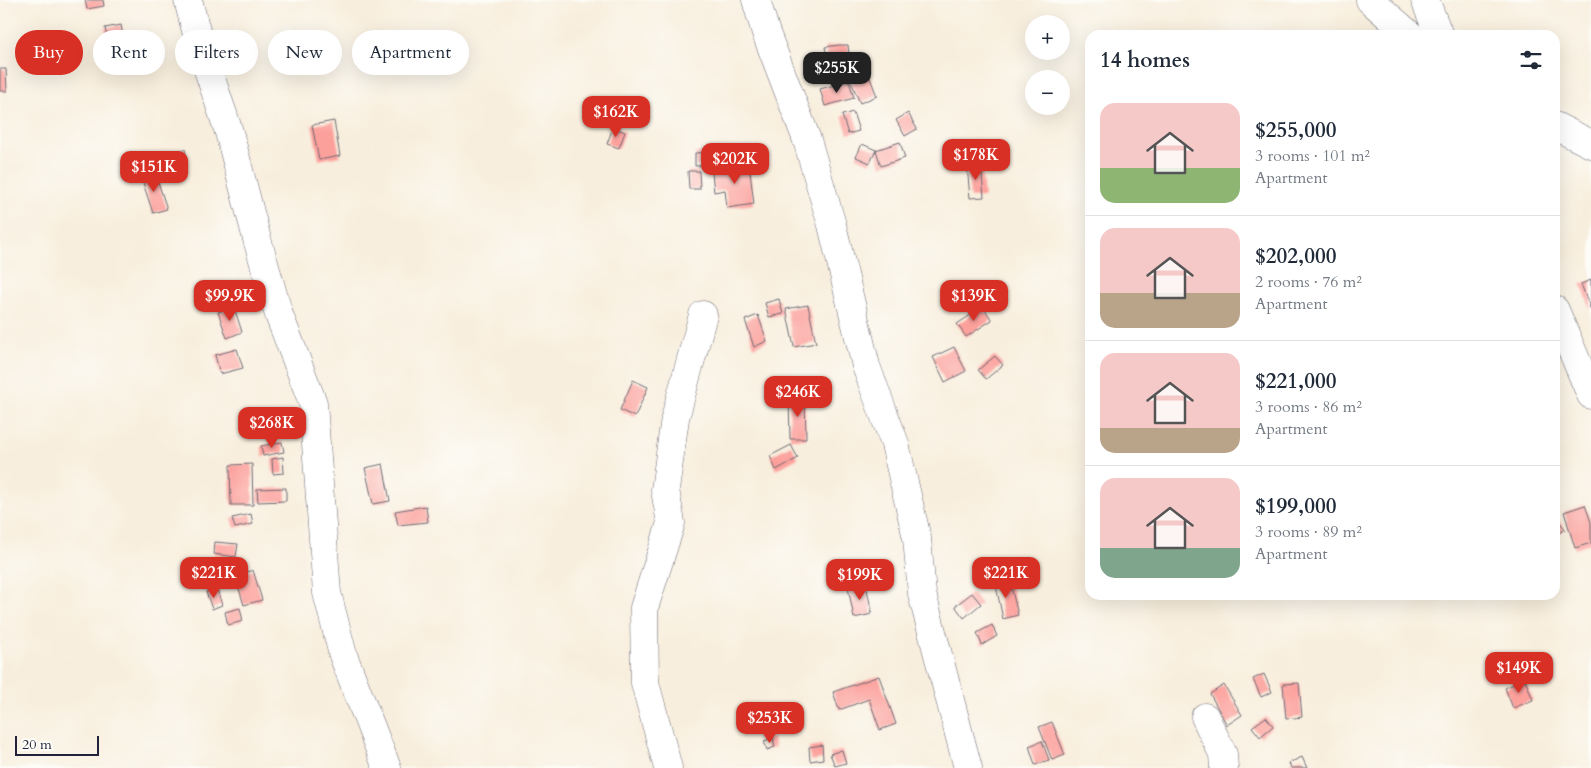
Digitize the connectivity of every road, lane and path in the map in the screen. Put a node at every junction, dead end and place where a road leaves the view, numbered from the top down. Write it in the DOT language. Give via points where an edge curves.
graph roads {
  1 [pos="188,0"];
  2 [pos="756,0"];
  3 [pos="1370,0"];
  4 [pos="1425,0"];
  5 [pos="1404,30"];
  6 [pos="1437,30"];
  7 [pos="1560,128"];
  8 [pos="1591,144"];
  9 [pos="702,315"];
  10 [pos="1560,322"];
  11 [pos="1591,395"];
  12 [pos="1205,716"];
  13 [pos="387,768"];
  14 [pos="668,768"];
  15 [pos="968,768"];
  16 [pos="1224,768"];
  1 -- 13 [label="street" via="229,132 279,315 313,403 327,593 343,655"];
  2 -- 15 [label="street" via="807,140 832,225 866,366 895,444 917,538 922,594"];
  3 -- 5 [label="street"];
  4 -- 6 [label="street"];
  7 -- 8 [label="street"];
  9 -- 14 [label="street" via="675,418 665,490 671,523 644,608 645,684"];
  10 -- 11 [label="street"];
  12 -- 16 [label="street" via="1223,754"];
}
